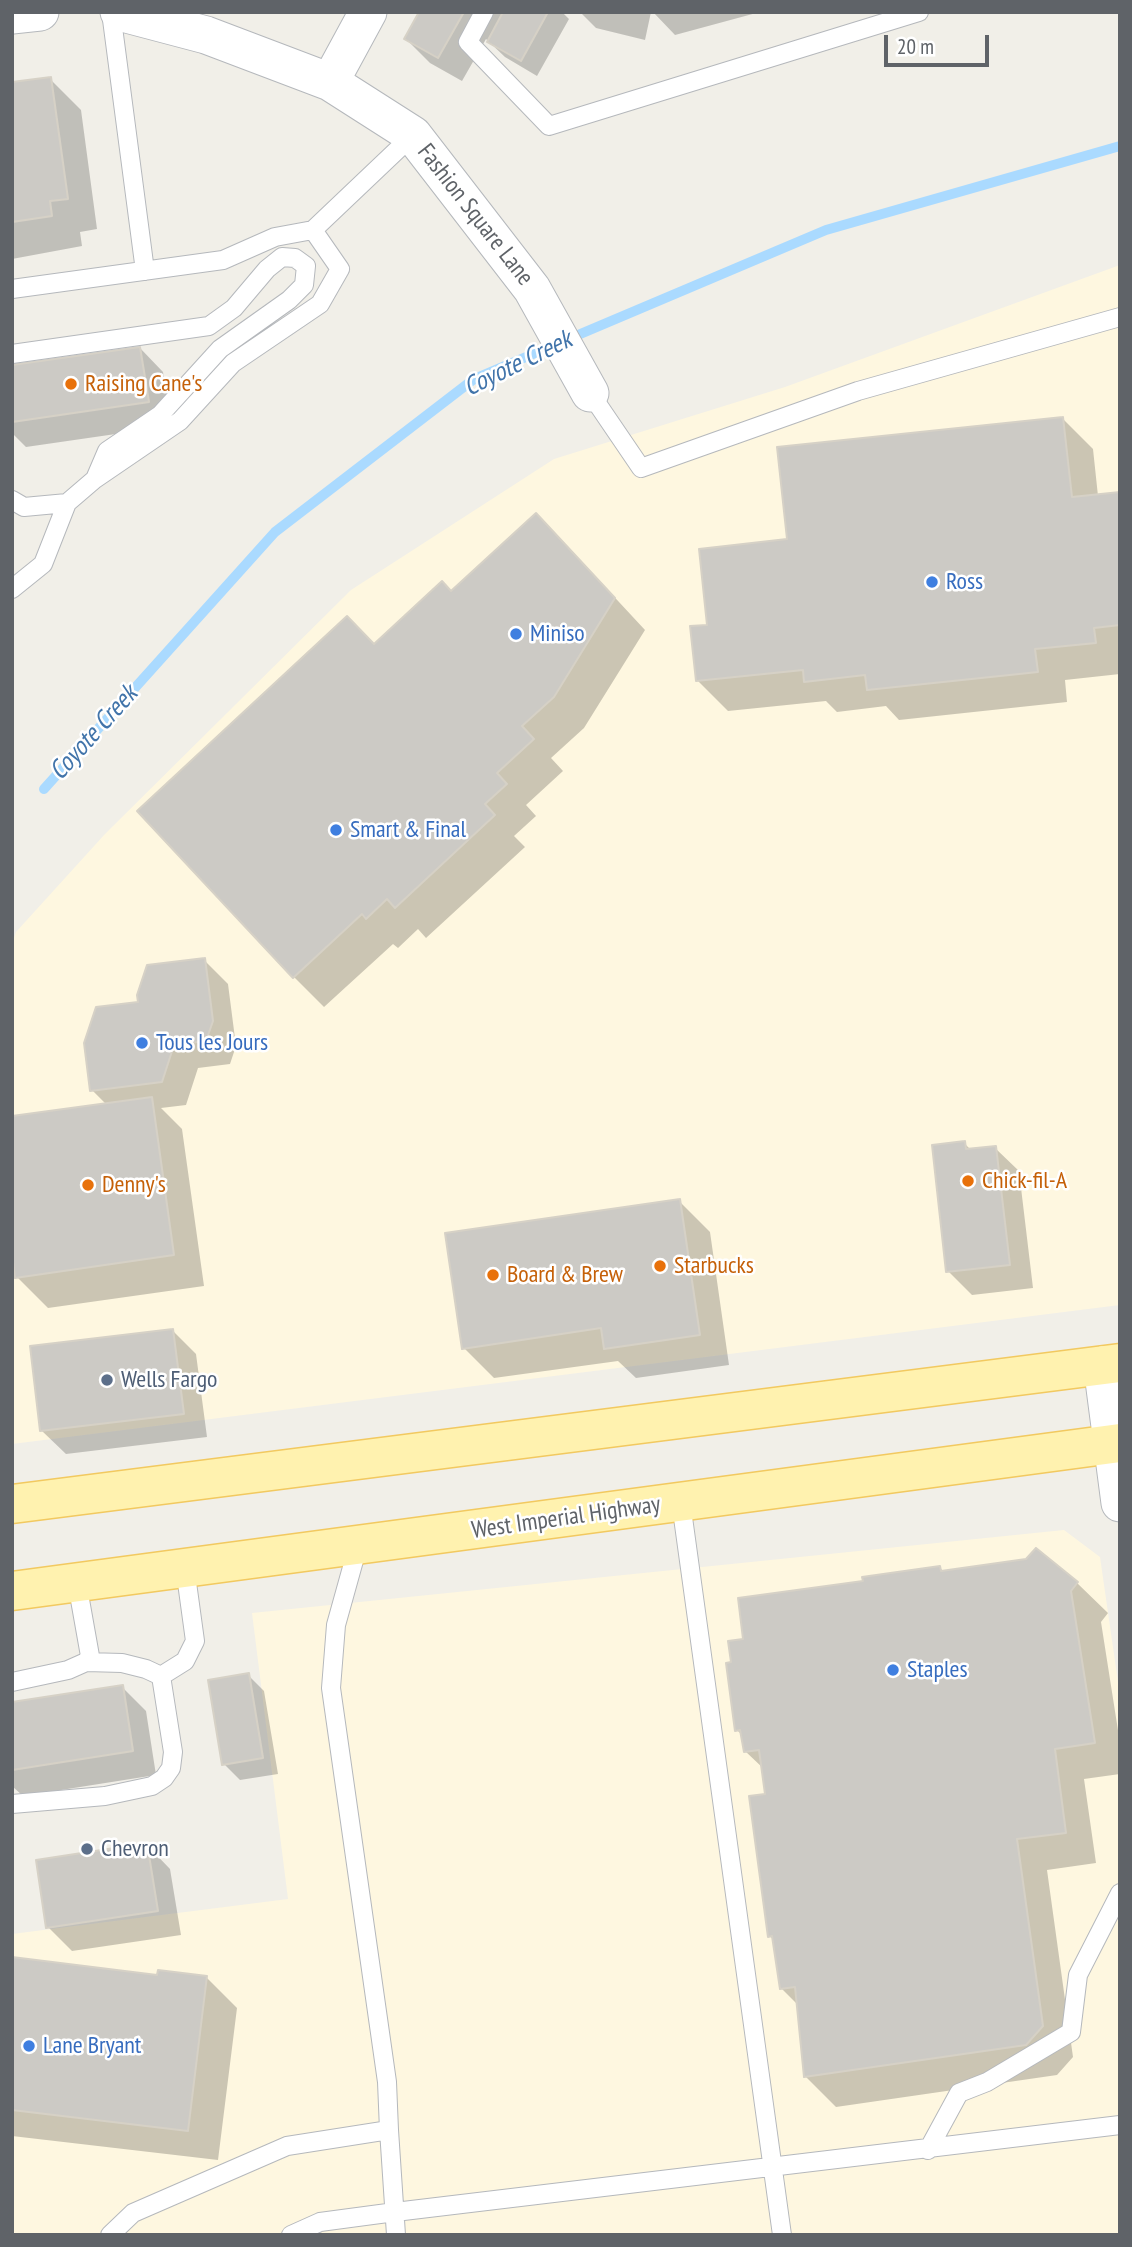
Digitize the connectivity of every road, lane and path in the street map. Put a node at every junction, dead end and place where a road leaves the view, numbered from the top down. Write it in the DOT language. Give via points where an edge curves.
graph roads {
  1 [pos="40,12"];
  2 [pos="111,12"];
  3 [pos="119,12"];
  4 [pos="368,12"];
  5 [pos="484,12"];
  6 [pos="919,12"];
  7 [pos="12,15"];
  8 [pos="330,82"];
  9 [pos="413,135"];
  10 [pos="313,230"];
  11 [pos="145,271"];
  12 [pos="12,289"];
  13 [pos="1120,317"];
  14 [pos="12,354"];
  15 [pos="590,393"];
  16 [pos="95,479"];
  17 [pos="18,503"];
  18 [pos="67,503"];
  19 [pos="12,589"];
  20 [pos="1111,1364"];
  21 [pos="1116,1443"];
  22 [pos="681,1503"];
  23 [pos="1120,1503"];
  24 [pos="12,1504"];
  25 [pos="358,1546"];
  26 [pos="185,1568"];
  27 [pos="77,1583"];
  28 [pos="12,1591"];
  29 [pos="86,1662"];
  30 [pos="161,1676"];
  31 [pos="12,1682"];
  32 [pos="12,1804"];
  33 [pos="1120,1893"];
  34 [pos="1120,2125"];
  35 [pos="389,2130"];
  36 [pos="928,2150"];
  37 [pos="772,2166"];
  38 [pos="395,2212"];
  39 [pos="110,2235"];
  40 [pos="291,2235"];
  41 [pos="396,2235"];
  42 [pos="782,2235"];
  1 -- 7 [label="street"];
  2 -- 11 [label="lane"];
  3 -- 8 [label="street, Fashion Square Lane" via="206,35"];
  4 -- 8 [label="street"];
  5 -- 6 [label="lane" via="468,42 549,125"];
  8 -- 9 [label="street, Fashion Square Lane"];
  9 -- 10 [label="lane"];
  9 -- 15 [label="street, Fashion Square Lane" via="532,289"];
  10 -- 11 [label="lane" via="275,237 223,261"];
  10 -- 16 [label="lane" via="340,269 320,304 233,363 180,421"];
  11 -- 12 [label="lane"];
  13 -- 15 [label="lane" via="858,391 641,468"];
  14 -- 16 [label="lane" via="209,326 234,308 282,257 295,258 306,266 304,285 220,349 160,415 107,451"];
  16 -- 18 [label="lane"];
  17 -- 18 [label="lane"];
  18 -- 19 [label="lane" via="43,564"];
  20 -- 21 [label="street"];
  20 -- 24 [label="main road"];
  21 -- 22 [label="main road, West Imperial Highway"];
  21 -- 23 [label="street"];
  22 -- 25 [label="main road, West Imperial Highway"];
  22 -- 37 [label="lane"];
  25 -- 26 [label="main road, West Imperial Highway"];
  25 -- 35 [label="lane" via="336,1625 331,1688 387,2082"];
  26 -- 27 [label="main road, West Imperial Highway"];
  26 -- 30 [label="lane" via="195,1641 185,1661"];
  27 -- 28 [label="main road, West Imperial Highway"];
  27 -- 29 [label="lane" via="90,1656"];
  29 -- 30 [label="lane" via="122,1663"];
  29 -- 31 [label="lane"];
  30 -- 32 [label="lane" via="173,1752 164,1778 152,1786 105,1796"];
  33 -- 36 [label="lane" via="1077,1975 1071,2032 987,2082 959,2093"];
  34 -- 36 [label="lane"];
  35 -- 38 [label="lane"];
  35 -- 39 [label="lane" via="287,2146 133,2213"];
  36 -- 37 [label="lane"];
  37 -- 38 [label="lane"];
  37 -- 42 [label="lane"];
  38 -- 40 [label="lane" via="320,2222"];
  38 -- 41 [label="lane"];
}
